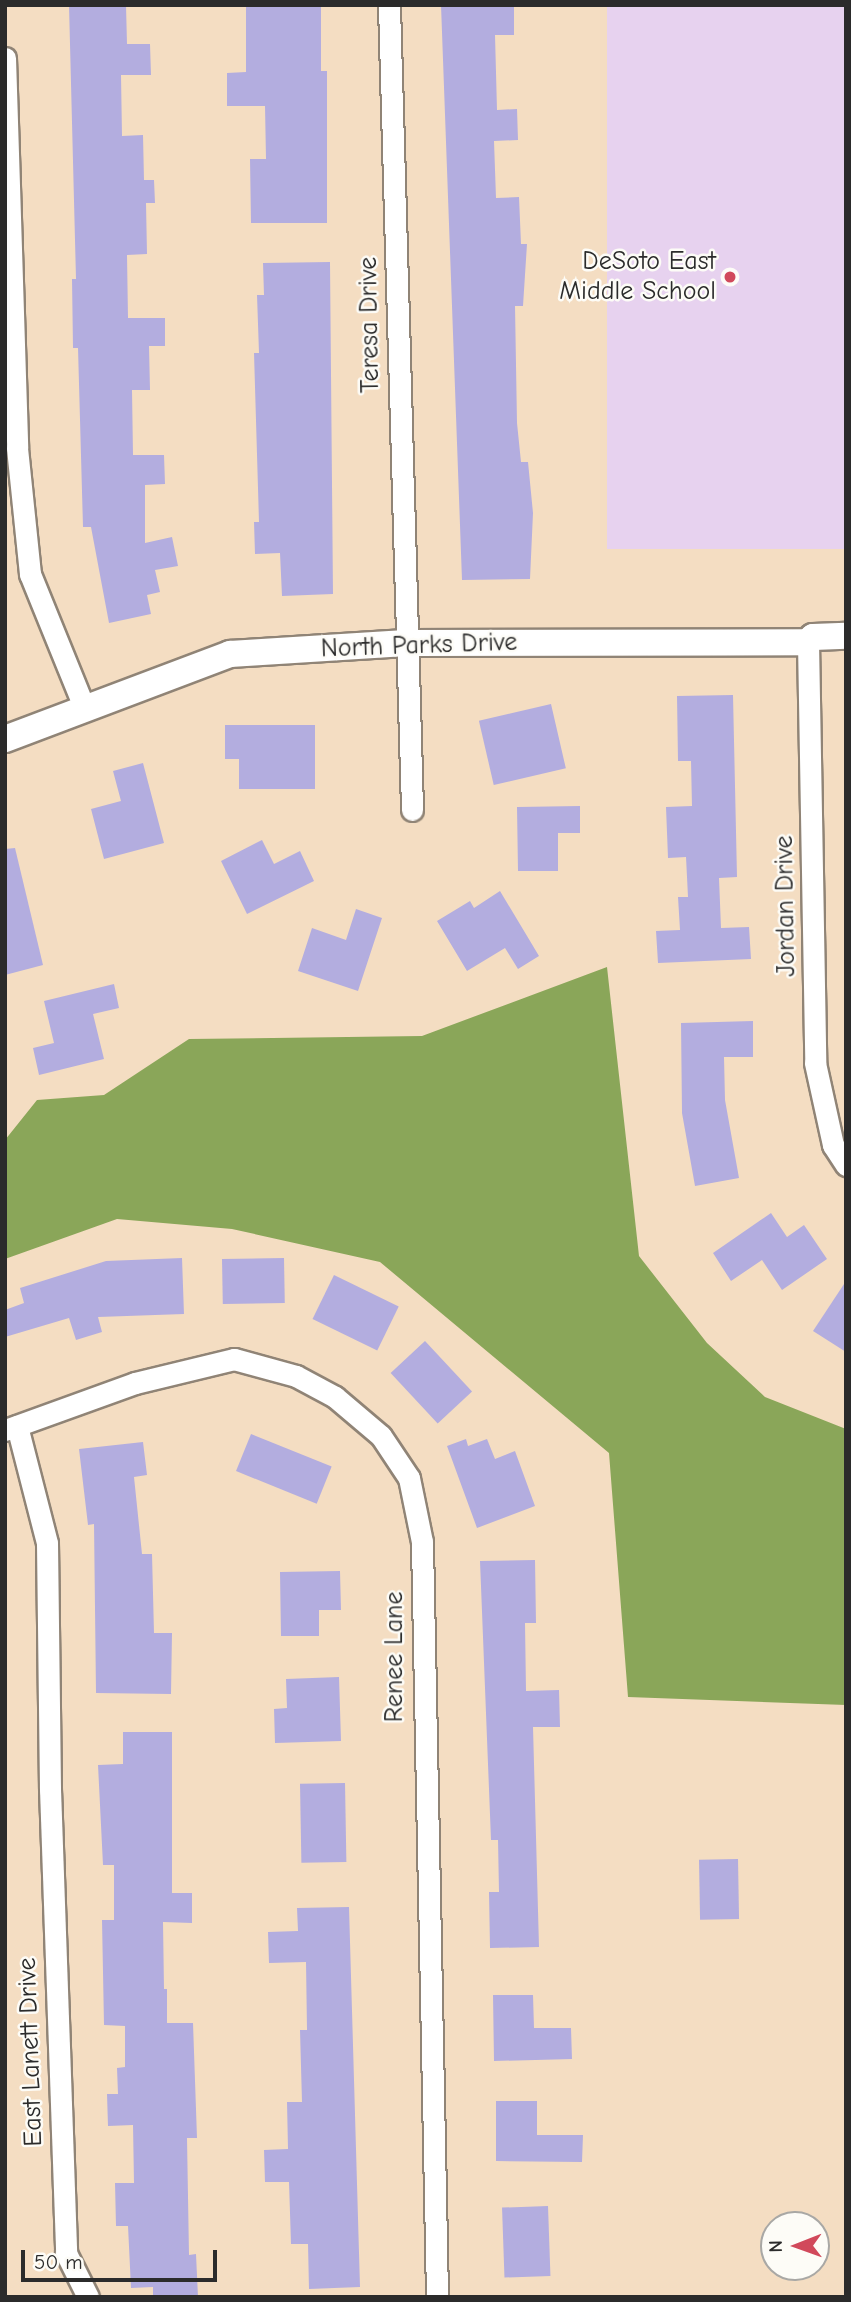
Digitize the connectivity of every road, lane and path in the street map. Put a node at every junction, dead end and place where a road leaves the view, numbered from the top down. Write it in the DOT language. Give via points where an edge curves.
graph roads {
  1 [pos="389,5"];
  2 [pos="5,58"];
  3 [pos="5,71"];
  4 [pos="11,448"];
  5 [pos="846,636"];
  6 [pos="807,642"];
  7 [pos="406,643"];
  8 [pos="83,707"];
  9 [pos="5,740"];
  10 [pos="412,810"];
  11 [pos="846,1165"];
  12 [pos="11,1428"];
  13 [pos="88,2297"];
  14 [pos="438,2297"];
  1 -- 7 [label="street, Teresa Drive"];
  2 -- 3 [label="street"];
  3 -- 4 [label="street"];
  4 -- 8 [label="street" via="30,574"];
  5 -- 6 [label="street, North Parks Drive" via="813,637"];
  6 -- 7 [label="street, North Parks Drive"];
  6 -- 11 [label="street, Jordan Drive" via="816,915 815,1063 833,1144"];
  7 -- 8 [label="street, North Parks Drive" via="230,654"];
  7 -- 10 [label="street, Teresa Drive"];
  8 -- 9 [label="street, North Parks Drive"];
  12 -- 13 [label="street, East Lanett Drive" via="47,1543 65,2253"];
  12 -- 14 [label="street, Renee Lane" via="135,1383 234,1359 296,1376 335,1397 381,1436 409,1478 422,1542"];
}
